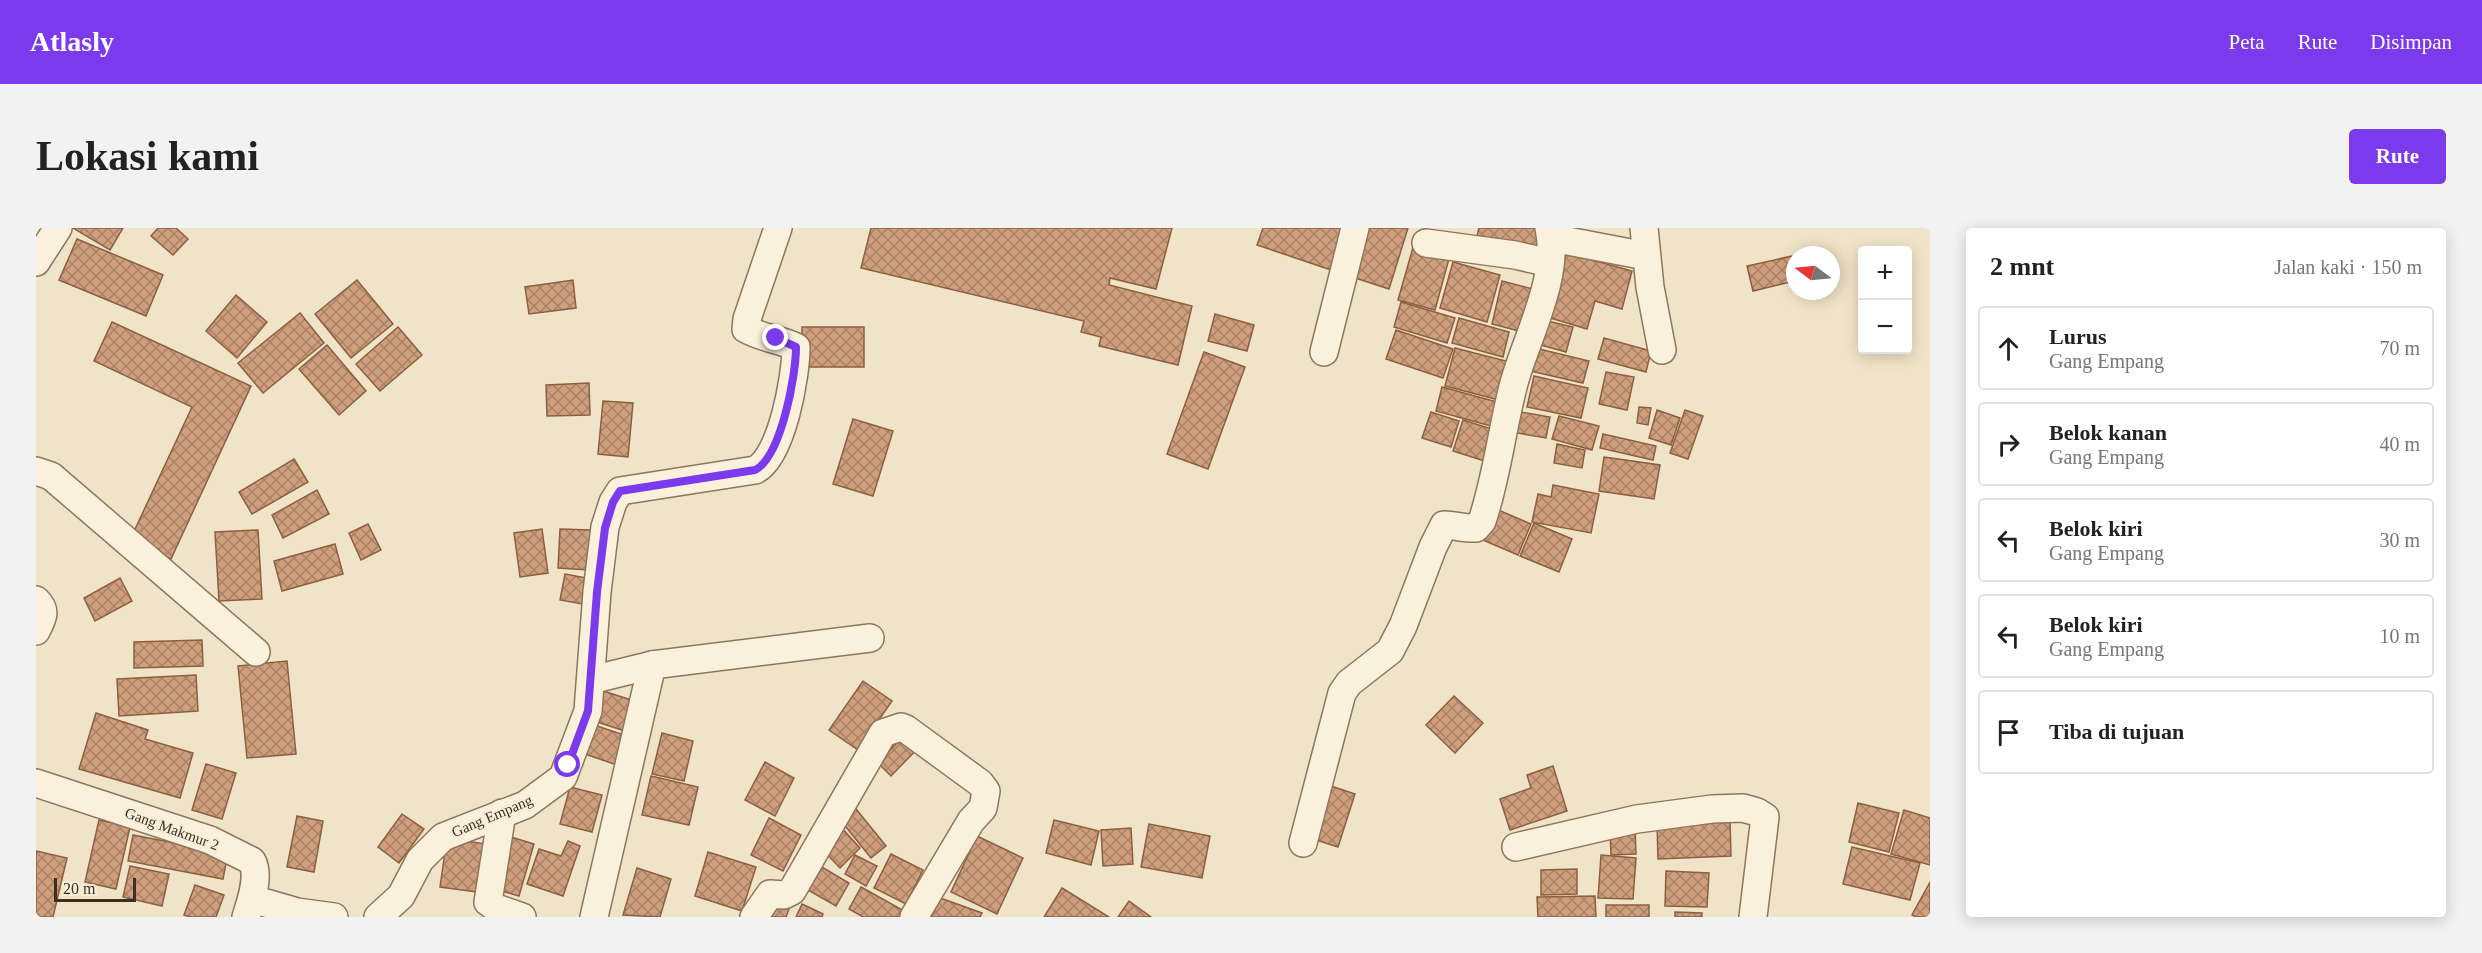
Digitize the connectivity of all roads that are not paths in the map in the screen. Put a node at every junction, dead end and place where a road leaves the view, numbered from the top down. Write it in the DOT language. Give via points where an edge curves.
graph roads {
  1 [pos="58,228"];
  2 [pos="778,228"];
  3 [pos="1355,228"];
  4 [pos="1644,228"];
  5 [pos="1426,243"];
  6 [pos="1550,243"];
  7 [pos="1646,256"];
  8 [pos="36,262"];
  9 [pos="1662,350"];
  10 [pos="1324,352"];
  11 [pos="36,471"];
  12 [pos="36,600"];
  13 [pos="36,631"];
  14 [pos="870,638"];
  15 [pos="256,652"];
  16 [pos="651,665"];
  17 [pos="591,680"];
  18 [pos="36,783"];
  19 [pos="502,813"];
  20 [pos="1303,843"];
  21 [pos="1516,847"];
  22 [pos="249,908"];
  23 [pos="334,917"];
  24 [pos="378,917"];
  25 [pos="522,917"];
  26 [pos="594,917"];
  27 [pos="754,917"];
  28 [pos="914,917"];
  29 [pos="1752,917"];
  1 -- 8 [label="street"];
  2 -- 17 [label="street, Gang Empang" via="746,329 796,347 790,401 772,450 755,470 620,491 605,528"];
  3 -- 10 [label="street"];
  4 -- 7 [label="street"];
  5 -- 6 [label="street" via="1515,255"];
  6 -- 7 [label="street"];
  6 -- 20 [label="street" via="1538,310 1514,384 1482,521 1476,528 1468,529 1444,525 1390,651 1342,693"];
  7 -- 9 [label="street"];
  11 -- 15 [label="street" via="51,477"];
  12 -- 13 [label="street" via="44,612"];
  14 -- 16 [label="street"];
  16 -- 17 [label="street"];
  16 -- 26 [label="street"];
  17 -- 19 [label="street, Gang Empang" via="588,711 563,777 525,805"];
  18 -- 22 [label="street, Gang Makmur 2" via="210,840 252,861 255,867"];
  19 -- 24 [label="street, Gang Empang" via="443,837 420,860 401,896"];
  19 -- 25 [label="street" via="488,902"];
  21 -- 29 [label="street" via="1637,819 1743,808 1765,817"];
  22 -- 23 [label="street"];
  27 -- 28 [label="street" via="770,894 792,891 883,733 901,727 980,783 986,792 982,808"];
}
